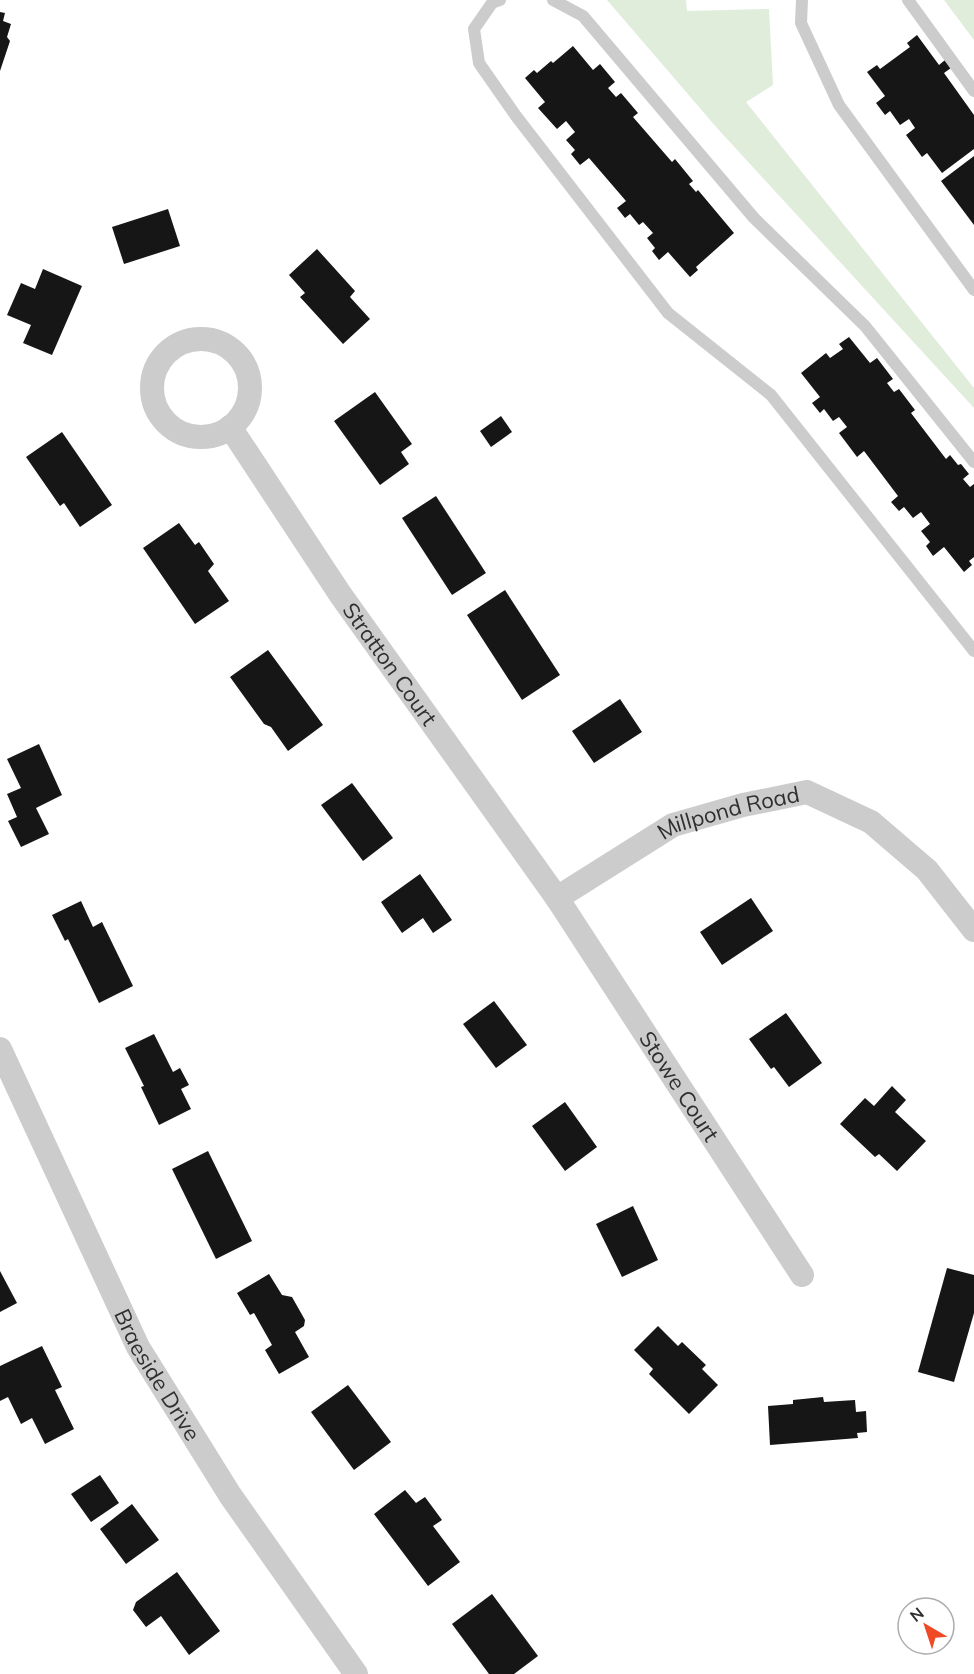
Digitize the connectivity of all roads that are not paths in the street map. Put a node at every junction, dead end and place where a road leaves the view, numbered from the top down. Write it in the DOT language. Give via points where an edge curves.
graph roads {
  1 [pos="500,0"];
  2 [pos="553,0"];
  3 [pos="802,0"];
  4 [pos="908,0"];
  5 [pos="974,91"];
  6 [pos="974,290"];
  7 [pos="230,427"];
  8 [pos="974,462"];
  9 [pos="974,651"];
  10 [pos="558,898"];
  11 [pos="974,930"];
  12 [pos="0,1050"];
  13 [pos="802,1275"];
  14 [pos="356,1674"];
  1 -- 9 [label="lane" via="492,3 474,29 479,63 516,116 668,313 771,395"];
  2 -- 8 [label="lane" via="583,16 754,218 865,326"];
  3 -- 6 [label="lane" via="801,22 839,105"];
  4 -- 5 [label="lane"];
  7 -- 7 [label="street" via="247,407 250,390 249,374 241,359 213,341 181,344 168,353 153,380 153,396 167,423 180,433 195,437 210,437"];
  7 -- 10 [label="street, Stratton Court" via="340,594"];
  10 -- 11 [label="street, Millpond Road" via="673,825 807,792 871,822 927,870"];
  10 -- 13 [label="street, Stowe Court"];
  12 -- 14 [label="street, Braeside Drive" via="138,1347 230,1495"];
}
